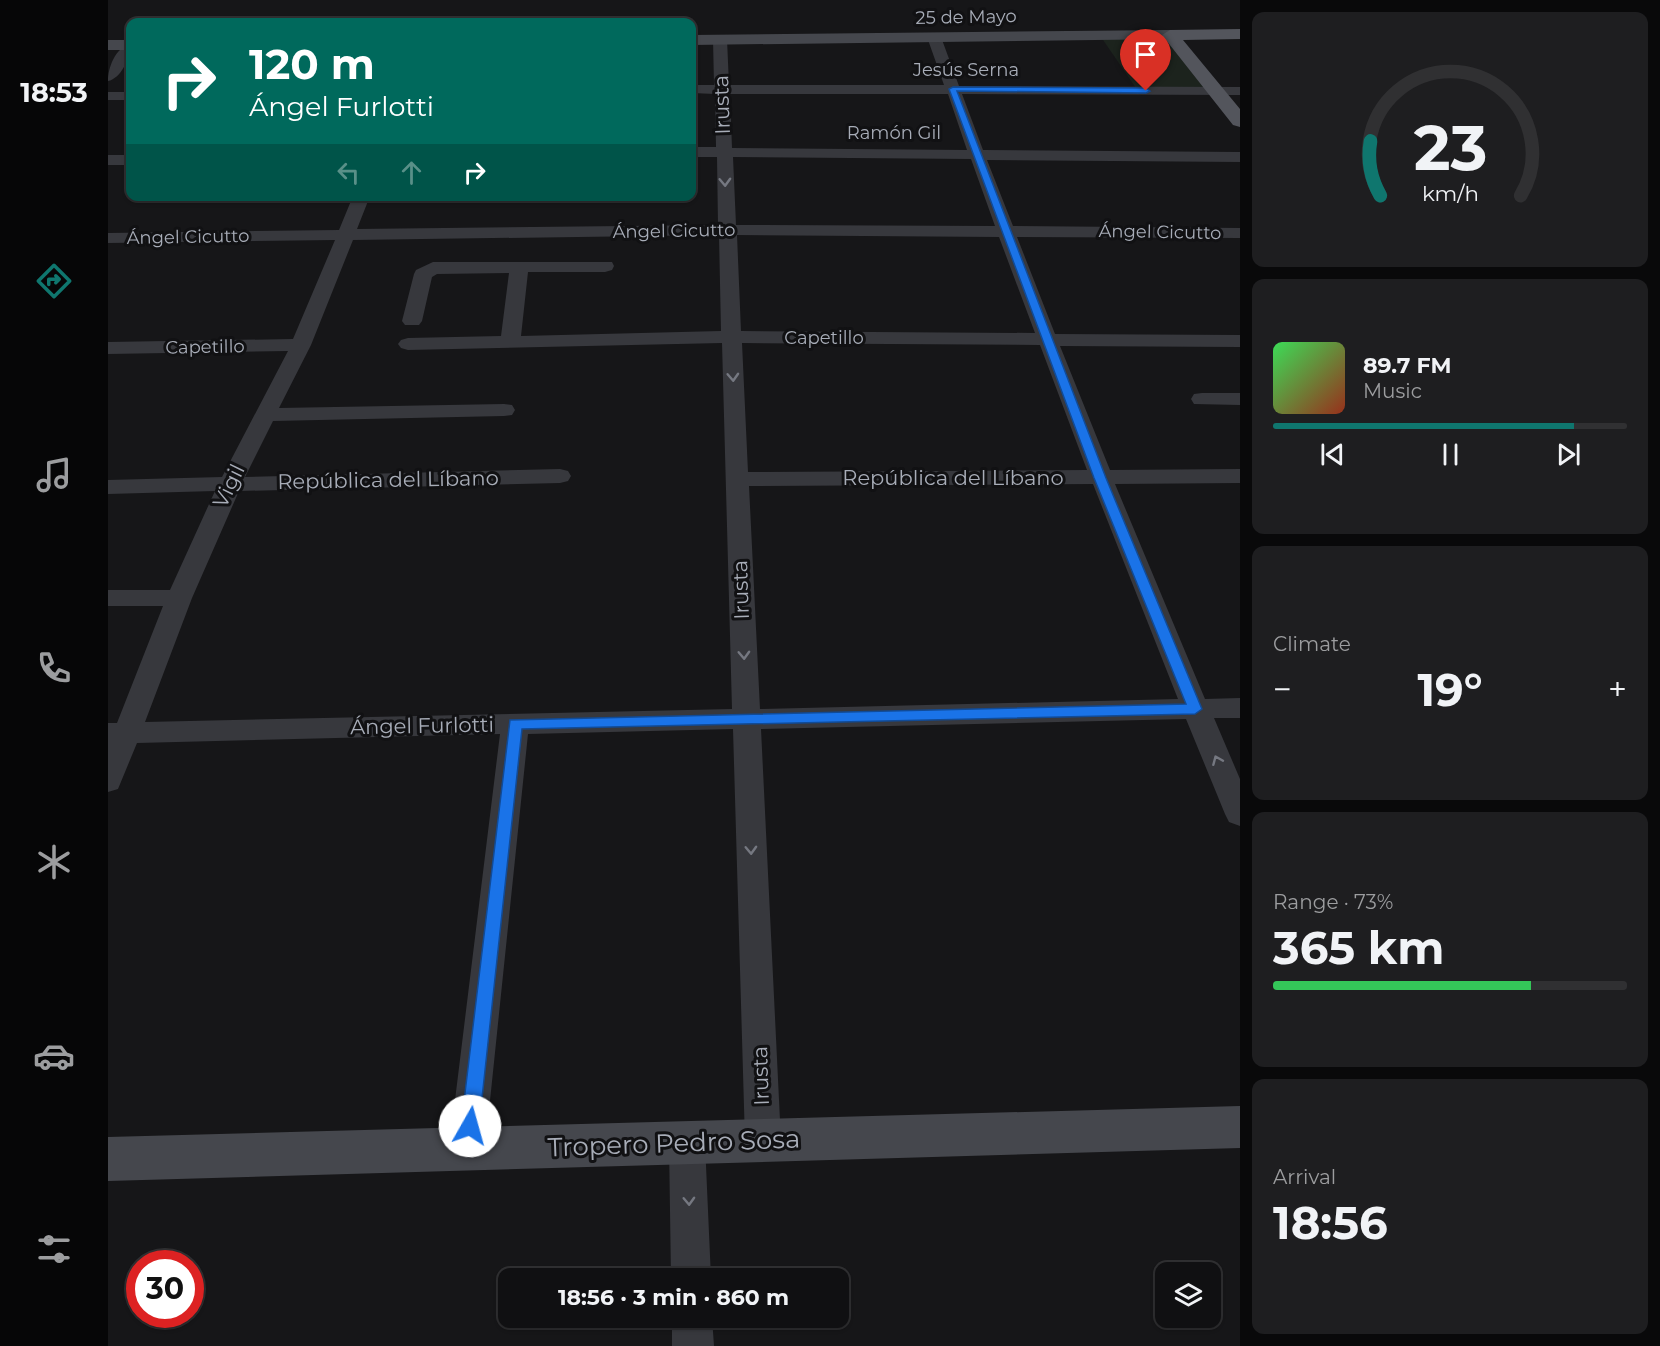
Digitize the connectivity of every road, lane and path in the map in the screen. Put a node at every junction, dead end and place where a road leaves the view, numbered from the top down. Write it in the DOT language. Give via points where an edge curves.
graph roads {
  1 [pos="1240,34"];
  2 [pos="1170,35"];
  3 [pos="934,37"];
  4 [pos="720,39"];
  5 [pos="696,40"];
  6 [pos="108,45"];
  7 [pos="126,46"];
  8 [pos="126,52"];
  9 [pos="108,77"];
  10 [pos="696,89"];
  11 [pos="722,89"];
  12 [pos="953,89"];
  13 [pos="1215,91"];
  14 [pos="1240,91"];
  15 [pos="108,96"];
  16 [pos="126,96"];
  17 [pos="1240,121"];
  18 [pos="724,152"];
  19 [pos="696,153"];
  20 [pos="977,153"];
  21 [pos="1240,157"];
  22 [pos="108,160"];
  23 [pos="126,160"];
  24 [pos="360,201"];
  25 [pos="726,230"];
  26 [pos="1005,231"];
  27 [pos="1240,233"];
  28 [pos="347,234"];
  29 [pos="108,238"];
  30 [pos="605,266"];
  31 [pos="519,267"];
  32 [pos="412,321"];
  33 [pos="731,337"];
  34 [pos="1047,340"];
  35 [pos="510,341"];
  36 [pos="1240,341"];
  37 [pos="408,344"];
  38 [pos="301,345"];
  39 [pos="108,348"];
  40 [pos="1202,399"];
  41 [pos="1240,399"];
  42 [pos="504,410"];
  43 [pos="265,415"];
  44 [pos="560,476"];
  45 [pos="1240,476"];
  46 [pos="1100,478"];
  47 [pos="737,479"];
  48 [pos="230,484"];
  49 [pos="108,487"];
  50 [pos="108,598"];
  51 [pos="179,598"];
  52 [pos="1240,708"];
  53 [pos="1195,709"];
  54 [pos="746,720"];
  55 [pos="515,724"];
  56 [pos="117,733"];
  57 [pos="108,781"];
  58 [pos="1240,814"];
  59 [pos="1240,1127"];
  60 [pos="764,1141"];
  61 [pos="687,1143"];
  62 [pos="467,1149"];
  63 [pos="108,1160"];
  64 [pos="691,1268"];
  65 [pos="692,1328"];
  66 [pos="693,1346"];
  1 -- 2 [label="main road, 25 de Mayo"];
  2 -- 3 [label="street, 25 de Mayo"];
  2 -- 13 [label="main road"];
  3 -- 4 [label="street, 25 de Mayo"];
  3 -- 12 [label="street"];
  4 -- 5 [label="street, 25 de Mayo"];
  4 -- 11 [label="street, Irusta"];
  6 -- 7 [label="street"];
  8 -- 9 [label="street"];
  10 -- 11 [label="street, Jesús Serna"];
  11 -- 12 [label="street, Jesús Serna"];
  11 -- 18 [label="street, Irusta"];
  12 -- 13 [label="street, Jesús Serna"];
  12 -- 20 [label="street"];
  13 -- 14 [label="street, Jesús Serna"];
  13 -- 17 [label="main road"];
  15 -- 16 [label="street"];
  18 -- 19 [label="street, Ramón Gil"];
  18 -- 20 [label="street, Ramón Gil"];
  18 -- 25 [label="street, Irusta, one-way"];
  20 -- 21 [label="street, Ramón Gil"];
  20 -- 26 [label="street"];
  22 -- 23 [label="street"];
  24 -- 28 [label="street, Vigil"];
  25 -- 26 [label="street, Ángel Cicutto"];
  25 -- 28 [label="street, Ángel Cicutto"];
  25 -- 33 [label="street, Irusta"];
  26 -- 27 [label="street, Ángel Cicutto"];
  26 -- 34 [label="street"];
  28 -- 29 [label="street, Ángel Cicutto"];
  28 -- 38 [label="street, Vigil"];
  30 -- 31 [label="street"];
  31 -- 32 [label="street" via="433,268 423,274"];
  31 -- 35 [label="street"];
  33 -- 34 [label="street, Capetillo"];
  33 -- 35 [label="street, Capetillo"];
  33 -- 47 [label="street, Irusta, one-way"];
  34 -- 36 [label="street, Capetillo"];
  34 -- 46 [label="street"];
  35 -- 37 [label="street, Capetillo"];
  38 -- 39 [label="street, Capetillo"];
  38 -- 43 [label="street, Vigil"];
  40 -- 41 [label="street"];
  42 -- 43 [label="street"];
  43 -- 48 [label="street, Vigil"];
  44 -- 48 [label="street, República del Líbano"];
  45 -- 46 [label="street, República del Líbano"];
  46 -- 47 [label="street, República del Líbano"];
  46 -- 53 [label="street"];
  47 -- 54 [label="street, Irusta, one-way"];
  48 -- 49 [label="street, República del Líbano"];
  48 -- 51 [label="street, Vigil"];
  50 -- 51 [label="street"];
  51 -- 56 [label="street, Vigil"];
  52 -- 53 [label="street, Ángel Furlotti"];
  53 -- 54 [label="street, Ángel Furlotti"];
  58 -- 53 [label="street, one-way"];
  54 -- 55 [label="street, Ángel Furlotti"];
  54 -- 60 [label="street, Irusta, one-way"];
  55 -- 56 [label="street, Ángel Furlotti"];
  55 -- 62 [label="street"];
  56 -- 57 [label="street, Vigil"];
  59 -- 60 [label="street, Tropero Pedro Sosa"];
  60 -- 61 [label="street, Tropero Pedro Sosa"];
  61 -- 62 [label="street, Tropero Pedro Sosa"];
  61 -- 64 [label="street, one-way"];
  62 -- 63 [label="street, Tropero Pedro Sosa"];
  65 -- 66 [label="street"];
}
